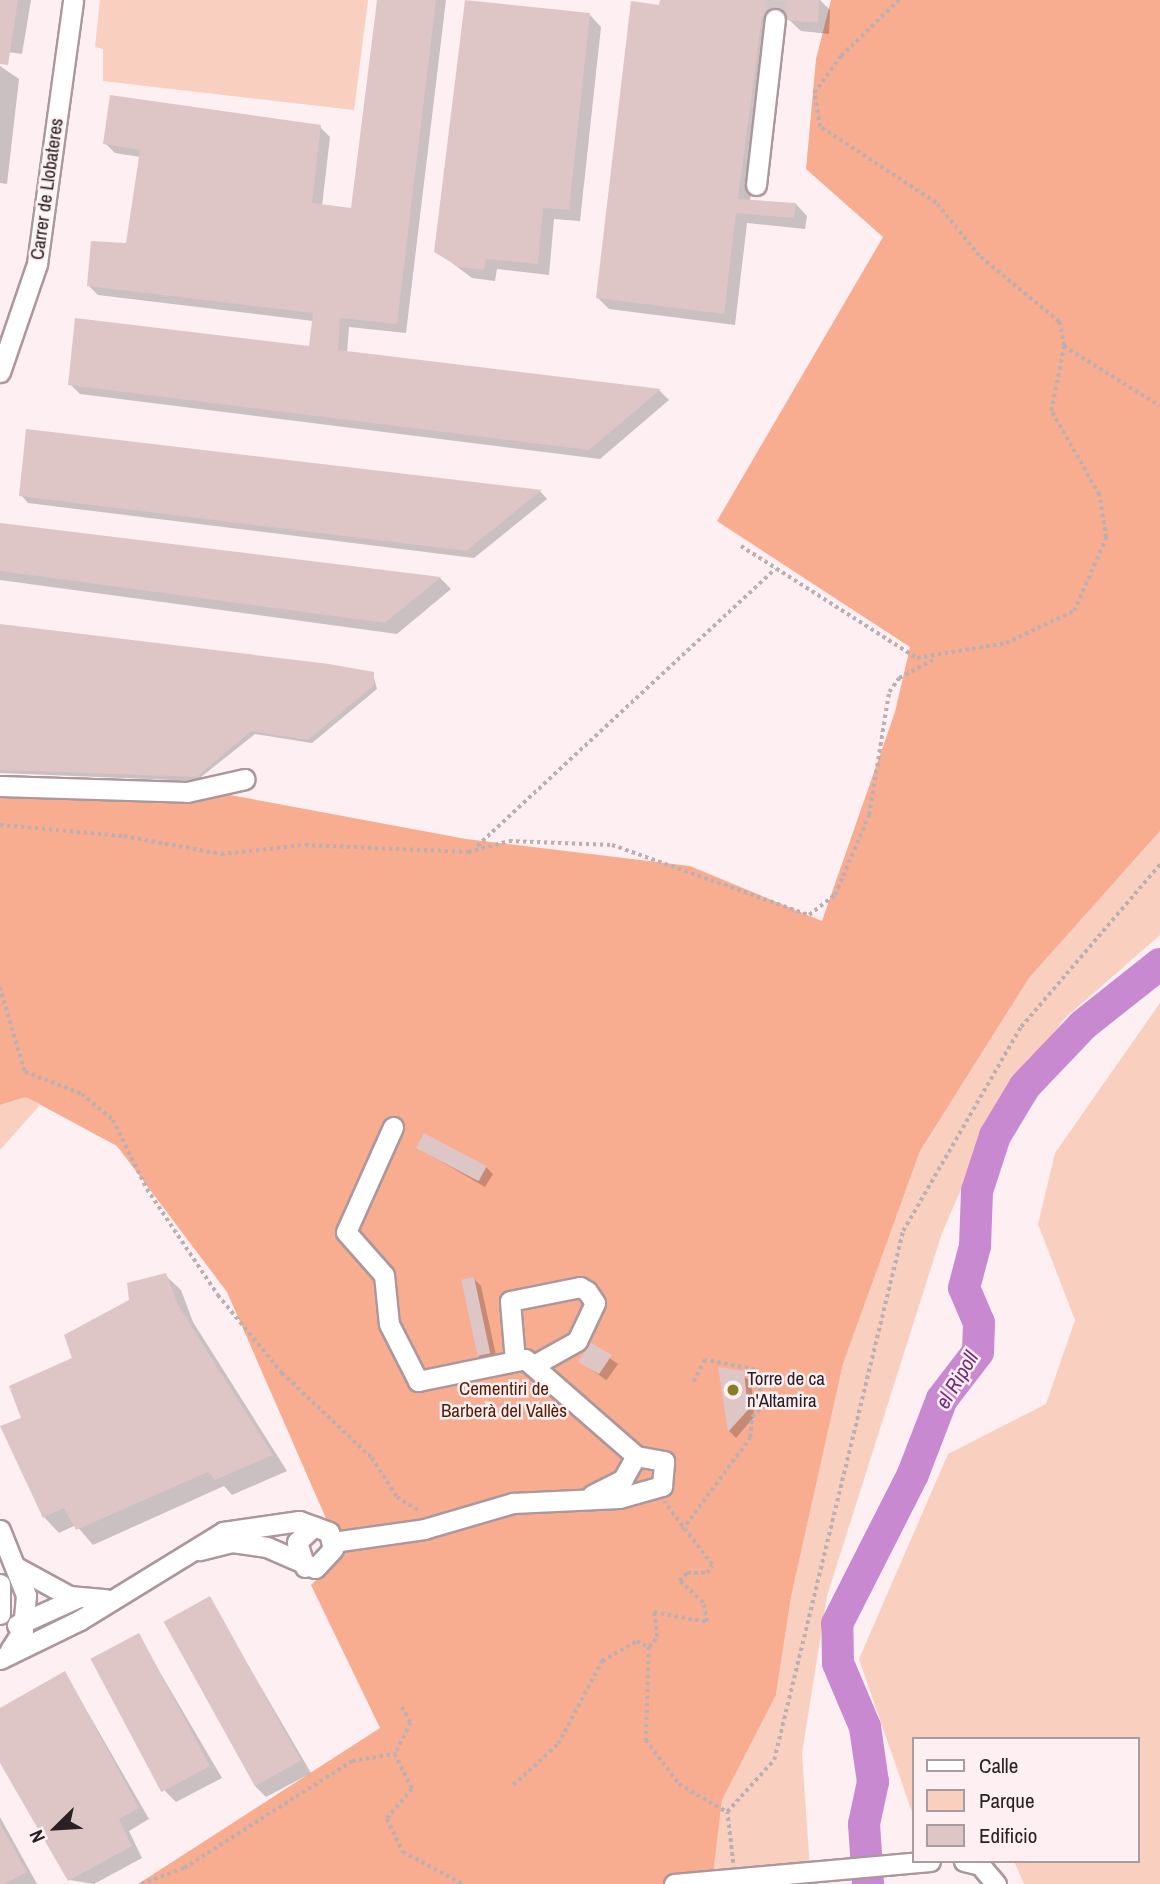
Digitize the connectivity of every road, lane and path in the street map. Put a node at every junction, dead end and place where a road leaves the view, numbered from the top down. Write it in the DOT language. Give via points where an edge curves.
graph roads {
  1 [pos="73,0"];
  2 [pos="900,0"];
  3 [pos="775,19"];
  4 [pos="756,185"];
  5 [pos="1064,346"];
  6 [pos="0,372"];
  7 [pos="1160,406"];
  8 [pos="741,546"];
  9 [pos="775,569"];
  10 [pos="940,656"];
  11 [pos="245,779"];
  12 [pos="0,786"];
  13 [pos="0,825"];
  14 [pos="468,852"];
  15 [pos="1160,864"];
  16 [pos="0,987"];
  17 [pos="393,1127"];
  18 [pos="524,1363"];
  19 [pos="694,1382"];
  20 [pos="636,1456"];
  21 [pos="655,1490"];
  22 [pos="584,1497"];
  23 [pos="442,1524"];
  24 [pos="314,1526"];
  25 [pos="0,1530"];
  26 [pos="682,1530"];
  27 [pos="333,1542"];
  28 [pos="199,1550"];
  29 [pos="0,1551"];
  30 [pos="304,1567"];
  31 [pos="18,1568"];
  32 [pos="79,1597"];
  33 [pos="9,1598"];
  34 [pos="106,1599"];
  35 [pos="26,1628"];
  36 [pos="649,1647"];
  37 [pos="2,1652"];
  38 [pos="402,1707"];
  39 [pos="394,1754"];
  40 [pos="513,1785"];
  41 [pos="727,1812"];
  42 [pos="912,1863"];
  43 [pos="972,1863"];
  44 [pos="736,1880"];
  45 [pos="141,1884"];
  46 [pos="463,1884"];
  47 [pos="674,1884"];
  48 [pos="996,1884"];
  1 -- 6 [label="street, Carrer de Llobateres" via="37,264"];
  2 -- 5 [label="path" via="841,56 814,93 820,127 936,203 988,264 1051,311"];
  3 -- 4 [label="street"];
  5 -- 7 [label="path"];
  5 -- 10 [label="path" via="1051,411 1106,516 1105,538 1084,594 1074,611 1044,628"];
  8 -- 9 [label="path"];
  9 -- 10 [label="path" via="907,654"];
  9 -- 14 [label="path" via="502,829"];
  10 -- 14 [label="path" via="899,678 889,692 869,815 835,895 809,915 612,845 509,841"];
  11 -- 12 [label="street" via="187,792"];
  13 -- 14 [label="path" via="124,836 221,854 305,845"];
  15 -- 41 [label="path" via="1021,1027 903,1231 774,1760"];
  16 -- 23 [label="path" via="25,1072 82,1094 113,1120 154,1200 282,1373 372,1458 397,1497"];
  17 -- 18 [label="street" via="346,1232 384,1275 389,1324 418,1381"];
  18 -- 18 [label="street" via="510,1301 580,1287 587,1291 594,1303 578,1341"];
  18 -- 20 [label="street"];
  19 -- 26 [label="path" via="705,1360 755,1370 764,1406 752,1417 750,1438"];
  20 -- 21 [label="street" via="664,1461 667,1479"];
  20 -- 22 [label="street" via="623,1479"];
  21 -- 22 [label="street"];
  21 -- 26 [label="path"];
  22 -- 23 [label="street" via="513,1503"];
  23 -- 27 [label="street"];
  24 -- 27 [label="street" via="329,1532"];
  24 -- 28 [label="street" via="247,1525"];
  24 -- 30 [label="street" via="297,1542"];
  25 -- 31 [label="street"];
  26 -- 36 [label="path" via="712,1565 707,1573 687,1573 679,1581 703,1603 707,1622 654,1612 657,1637"];
  27 -- 30 [label="street" via="326,1564"];
  28 -- 30 [label="street" via="232,1542 267,1547"];
  28 -- 34 [label="street"];
  29 -- 33 [label="street"];
  31 -- 32 [label="street"];
  31 -- 33 [label="street"];
  32 -- 34 [label="street"];
  32 -- 35 [label="street"];
  33 -- 35 [label="street"];
  34 -- 35 [label="street" via="80,1620"];
  35 -- 37 [label="street"];
  36 -- 40 [label="path" via="637,1641 603,1661 558,1744"];
  36 -- 41 [label="path" via="646,1740 679,1784"];
  38 -- 39 [label="path" via="411,1723"];
  39 -- 45 [label="path" via="352,1761 184,1868"];
  39 -- 46 [label="path" via="412,1789 387,1819 403,1852"];
  41 -- 44 [label="path"];
  42 -- 44 [label="street"];
  43 -- 48 [label="street" via="980,1865"];
  44 -- 47 [label="street"];
}
